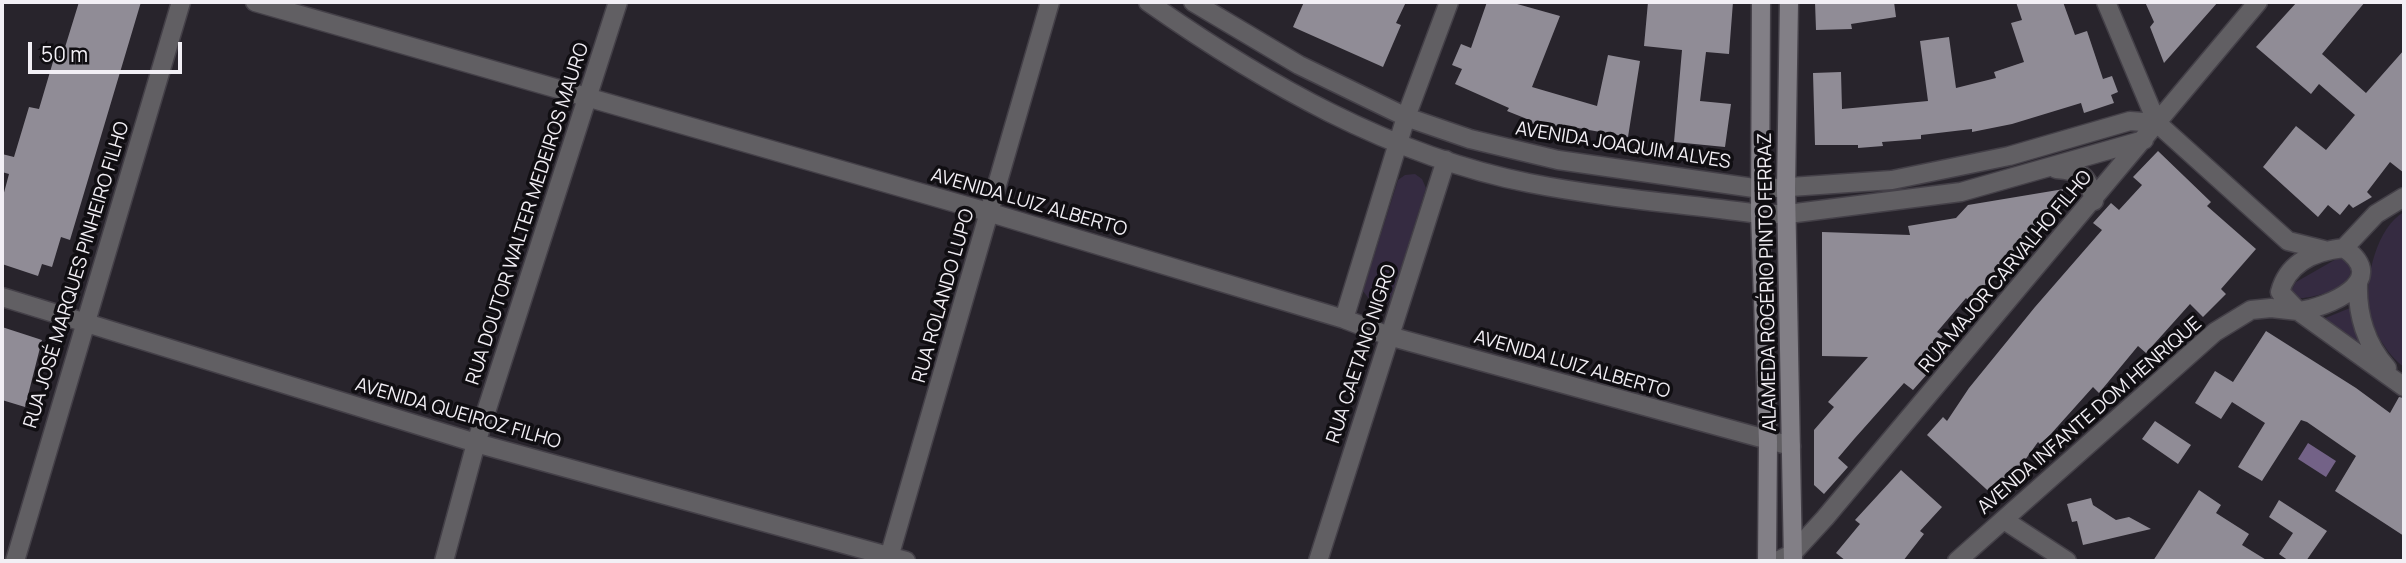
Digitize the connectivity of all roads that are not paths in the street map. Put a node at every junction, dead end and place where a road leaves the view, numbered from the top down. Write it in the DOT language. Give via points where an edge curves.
graph roads {
  1 [pos="181,2"];
  2 [pos="255,2"];
  3 [pos="618,2"];
  4 [pos="1050,2"];
  5 [pos="1148,2"];
  6 [pos="1193,2"];
  7 [pos="1449,2"];
  8 [pos="1761,2"];
  9 [pos="1790,2"];
  10 [pos="2106,2"];
  11 [pos="2258,2"];
  12 [pos="588,98"];
  13 [pos="1406,117"];
  14 [pos="2157,123"];
  15 [pos="2144,139"];
  16 [pos="1398,142"];
  17 [pos="1446,160"];
  18 [pos="2049,169"];
  19 [pos="1760,189"];
  20 [pos="1786,189"];
  21 [pos="2404,197"];
  22 [pos="2094,201"];
  23 [pos="990,213"];
  24 [pos="1760,214"];
  25 [pos="1788,214"];
  26 [pos="2288,242"];
  27 [pos="2344,248"];
  28 [pos="2324,250"];
  29 [pos="2284,279"];
  30 [pos="2358,284"];
  31 [pos="2,297"];
  32 [pos="2298,311"];
  33 [pos="1344,319"];
  34 [pos="85,322"];
  35 [pos="1389,336"];
  36 [pos="2404,386"];
  37 [pos="1768,442"];
  38 [pos="476,443"];
  39 [pos="1791,446"];
  40 [pos="2004,520"];
  41 [pos="1788,559"];
  42 [pos="894,560"];
  43 [pos="15,561"];
  44 [pos="444,561"];
  45 [pos="1318,561"];
  46 [pos="1767,561"];
  47 [pos="1957,561"];
  48 [pos="2067,561"];
  1 -- 34 [label="street, RUA JOSÉ MARQUES PINHEIRO FILHO"];
  2 -- 12 [label="street, AVENIDA LUIZ ALBERTO"];
  3 -- 12 [label="street, RUA DOUTOR WALTER MEDEIROS MAURO"];
  4 -- 23 [label="street, RUA ROLANDO LUPO"];
  5 -- 16 [label="street" via="1297,96"];
  6 -- 13 [label="street, AVENIDA JOAQUIM ALVES" via="1299,65"];
  7 -- 13 [label="street, RUA CAETANO NIGRO"];
  8 -- 19 [label="street, ALAMEDA ROGÉRIO PINTO FERRAZ"];
  9 -- 20 [label="street, ALAMEDA ROGÉRIO PINTO FERRAZ"];
  10 -- 14 [label="street"];
  11 -- 14 [label="street, RUA MAJOR CARVALHO FILHO"];
  12 -- 23 [label="street, AVENIDA LUIZ ALBERTO"];
  12 -- 38 [label="street, RUA DOUTOR WALTER MEDEIROS MAURO"];
  13 -- 16 [label="street, RUA CAETANO NIGRO"];
  13 -- 19 [label="street, AVENIDA JOAQUIM ALVES" via="1470,139 1558,160"];
  14 -- 15 [label="street, RUA MAJOR CARVALHO FILHO"];
  14 -- 20 [label="street, AVENIDA JOAQUIM ALVES" via="2130,121 2009,156 1892,180"];
  14 -- 26 [label="street"];
  15 -- 18 [label="street"];
  15 -- 22 [label="street, RUA MAJOR CARVALHO FILHO"];
  16 -- 17 [label="street"];
  16 -- 33 [label="street, RUA CAETANO NIGRO"];
  17 -- 24 [label="street" via="1528,183"];
  17 -- 35 [label="street, RUA CAETANO NIGRO"];
  18 -- 22 [label="street" via="2075,170 2090,182"];
  18 -- 25 [label="street" via="1961,192"];
  19 -- 20 [label="street, AVENIDA JOAQUIM ALVES"];
  19 -- 24 [label="street, ALAMEDA ROGÉRIO PINTO FERRAZ"];
  20 -- 25 [label="street, ALAMEDA ROGÉRIO PINTO FERRAZ"];
  21 -- 27 [label="street" via="2376,214"];
  22 -- 41 [label="street, RUA MAJOR CARVALHO FILHO"];
  23 -- 33 [label="street, AVENIDA LUIZ ALBERTO"];
  23 -- 42 [label="street, RUA ROLANDO LUPO"];
  24 -- 25 [label="street"];
  24 -- 37 [label="street, ALAMEDA ROGÉRIO PINTO FERRAZ"];
  25 -- 39 [label="street, ALAMEDA ROGÉRIO PINTO FERRAZ"];
  26 -- 28 [label="street"];
  26 -- 29 [label="street"];
  27 -- 28 [label="street"];
  27 -- 30 [label="street" via="2358,266"];
  28 -- 29 [label="street" via="2308,257"];
  29 -- 32 [label="street" via="2280,292"];
  30 -- 32 [label="street" via="2337,301"];
  30 -- 36 [label="street" via="2357,303 2365,335"];
  31 -- 34 [label="street, AVENIDA QUEIROZ FILHO"];
  32 -- 36 [label="street"];
  32 -- 40 [label="street, AVENDA INFANTE DOM HENRIQUE" via="2251,310 2215,332"];
  33 -- 35 [label="street, AVENIDA LUIZ ALBERTO"];
  34 -- 38 [label="street, AVENIDA QUEIROZ FILHO"];
  34 -- 43 [label="street, RUA JOSÉ MARQUES PINHEIRO FILHO"];
  35 -- 37 [label="street, AVENIDA LUIZ ALBERTO"];
  35 -- 45 [label="street, RUA CAETANO NIGRO"];
  37 -- 39 [label="street, AVENIDA LUIZ ALBERTO"];
  37 -- 46 [label="street, ALAMEDA ROGÉRIO PINTO FERRAZ"];
  38 -- 42 [label="street, AVENIDA QUEIROZ FILHO"];
  38 -- 44 [label="street, RUA DOUTOR WALTER MEDEIROS MAURO"];
  39 -- 41 [label="street, ALAMEDA ROGÉRIO PINTO FERRAZ"];
  40 -- 47 [label="street, AVENDA INFANTE DOM HENRIQUE"];
  40 -- 48 [label="street"];
}
